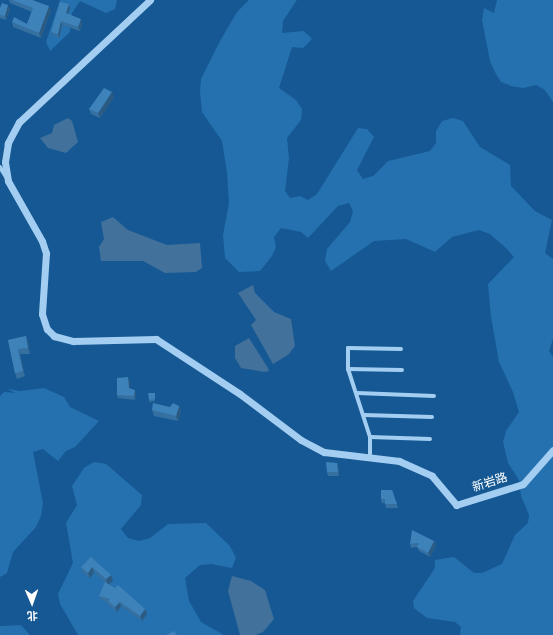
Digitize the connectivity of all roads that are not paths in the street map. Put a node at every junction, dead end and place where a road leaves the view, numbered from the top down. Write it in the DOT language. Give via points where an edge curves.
graph roads {
  1 [pos="150,0"];
  2 [pos="0,167"];
  3 [pos="8,181"];
  4 [pos="401,349"];
  5 [pos="348,369"];
  6 [pos="402,370"];
  7 [pos="357,393"];
  8 [pos="434,396"];
  9 [pos="364,415"];
  10 [pos="432,417"];
  11 [pos="370,437"];
  12 [pos="430,439"];
  13 [pos="553,450"];
  14 [pos="370,458"];
  1 -- 3 [label="street" via="19,122 10,135 6,152"];
  2 -- 3 [label="street"];
  3 -- 14 [label="street" via="42,241 46,266 43,323 54,336 73,341 156,339 240,394 301,440 324,452"];
  4 -- 5 [label="street" via="348,348"];
  5 -- 6 [label="street"];
  5 -- 7 [label="street"];
  7 -- 8 [label="street"];
  7 -- 9 [label="street"];
  9 -- 10 [label="street"];
  9 -- 11 [label="street"];
  11 -- 12 [label="street"];
  11 -- 14 [label="street"];
  13 -- 14 [label="street, 新岩路" via="523,484 456,505 432,476 399,461"];
}
